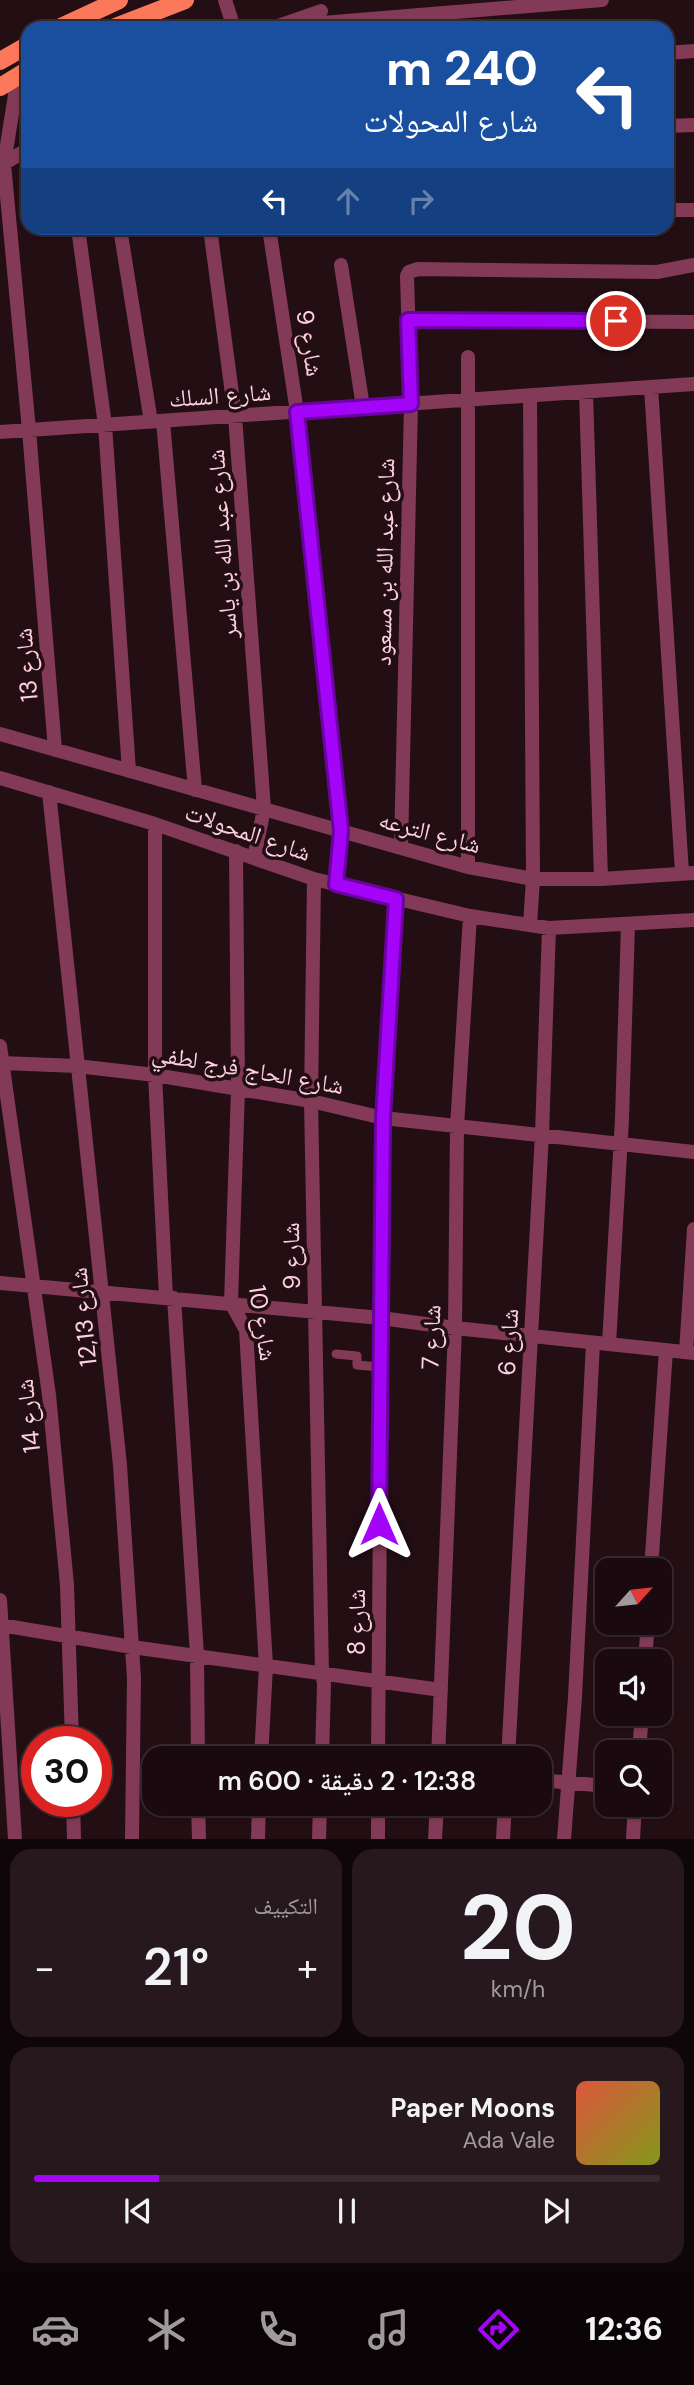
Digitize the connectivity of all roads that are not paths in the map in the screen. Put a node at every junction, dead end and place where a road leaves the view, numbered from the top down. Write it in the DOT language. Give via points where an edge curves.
graph roads {
  1 [pos="119,0"];
  2 [pos="185,0"];
  3 [pos="225,0"];
  4 [pos="602,0"];
  5 [pos="321,15"];
  6 [pos="74,21"];
  7 [pos="131,21"];
  8 [pos="232,21"];
  9 [pos="298,21"];
  10 [pos="21,49"];
  11 [pos="694,51"];
  12 [pos="674,52"];
  13 [pos="0,61"];
  14 [pos="21,74"];
  15 [pos="21,82"];
  16 [pos="0,87"];
  17 [pos="694,125"];
  18 [pos="674,126"];
  19 [pos="21,153"];
  20 [pos="2,165"];
  21 [pos="674,210"];
  22 [pos="694,210"];
  23 [pos="79,235"];
  24 [pos="121,235"];
  25 [pos="211,235"];
  26 [pos="270,235"];
  27 [pos="341,265"];
  28 [pos="694,265"];
  29 [pos="408,320"];
  30 [pos="694,322"];
  31 [pos="468,358"];
  32 [pos="694,384"];
  33 [pos="651,387"];
  34 [pos="586,392"];
  35 [pos="530,396"];
  36 [pos="469,400"];
  37 [pos="411,404"];
  38 [pos="363,407"];
  39 [pos="297,412"];
  40 [pos="235,416"];
  41 [pos="157,422"];
  42 [pos="105,425"];
  43 [pos="29,430"];
  44 [pos="0,432"];
  45 [pos="0,734"];
  46 [pos="55,750"];
  47 [pos="130,771"];
  48 [pos="0,778"];
  49 [pos="195,790"];
  50 [pos="49,792"];
  51 [pos="264,809"];
  52 [pos="155,824"];
  53 [pos="341,831"];
  54 [pos="401,848"];
  55 [pos="236,851"];
  56 [pos="254,858"];
  57 [pos="468,867"];
  58 [pos="688,873"];
  59 [pos="314,879"];
  60 [pos="533,879"];
  61 [pos="601,879"];
  62 [pos="336,884"];
  63 [pos="396,899"];
  64 [pos="470,916"];
  65 [pos="694,920"];
  66 [pos="530,925"];
  67 [pos="628,925"];
  68 [pos="550,928"];
  69 [pos="0,1046"];
  70 [pos="2,1063"];
  71 [pos="77,1066"];
  72 [pos="155,1076"];
  73 [pos="238,1089"];
  74 [pos="311,1101"];
  75 [pos="383,1118"];
  76 [pos="457,1127"];
  77 [pos="542,1134"];
  78 [pos="620,1143"];
  79 [pos="694,1152"];
  80 [pos="694,1229"];
  81 [pos="0,1283"];
  82 [pos="32,1286"];
  83 [pos="103,1292"];
  84 [pos="170,1298"];
  85 [pos="232,1303"];
  86 [pos="314,1313"];
  87 [pos="381,1318"];
  88 [pos="454,1328"];
  89 [pos="530,1336"];
  90 [pos="593,1343"];
  91 [pos="609,1344"];
  92 [pos="666,1350"];
  93 [pos="690,1352"];
  94 [pos="336,1354"];
  95 [pos="379,1367"];
  96 [pos="652,1558"];
  97 [pos="0,1600"];
  98 [pos="1,1625"];
  99 [pos="69,1636"];
  100 [pos="132,1647"];
  101 [pos="197,1655"];
  102 [pos="266,1666"];
  103 [pos="322,1673"];
  104 [pos="379,1681"];
  105 [pos="441,1690"];
  106 [pos="72,1726"];
  107 [pos="198,1746"];
  108 [pos="262,1746"];
  109 [pos="322,1746"];
  110 [pos="378,1746"];
  111 [pos="439,1746"];
  112 [pos="509,1746"];
  113 [pos="552,1781"];
  114 [pos="568,1782"];
  115 [pos="595,1785"];
  116 [pos="198,1816"];
  117 [pos="259,1816"];
  118 [pos="320,1816"];
  119 [pos="378,1816"];
  120 [pos="436,1816"];
  121 [pos="504,1816"];
  122 [pos="73,1817"];
  123 [pos="634,1817"];
  124 [pos="15,1839"];
  125 [pos="74,1839"];
  126 [pos="132,1839"];
  127 [pos="199,1839"];
  128 [pos="258,1839"];
  129 [pos="319,1839"];
  130 [pos="378,1839"];
  131 [pos="435,1839"];
  132 [pos="503,1839"];
  133 [pos="564,1839"];
  134 [pos="633,1839"];
  1 -- 6 [label="main road"];
  2 -- 7 [label="main road"];
  3 -- 8 [label="street"];
  4 -- 5 [label="street"];
  5 -- 9 [label="street"];
  10 -- 13 [label="main road"];
  11 -- 12 [label="street"];
  14 -- 16 [label="main road"];
  15 -- 20 [label="street, شارع 13"];
  17 -- 18 [label="street"];
  19 -- 20 [label="street"];
  20 -- 43 [label="street, شارع 13"];
  21 -- 22 [label="street"];
  23 -- 42 [label="street"];
  24 -- 41 [label="street"];
  25 -- 40 [label="street, شارع عبد الله بن ياسر"];
  26 -- 39 [label="street, شارع 9"];
  27 -- 38 [label="street"];
  28 -- 29 [label="street, شارع عبد الله بن مسعود" via="657,272 413,269 407,276"];
  29 -- 30 [label="street"];
  29 -- 37 [label="street, شارع عبد الله بن مسعود"];
  31 -- 36 [label="street"];
  32 -- 33 [label="street, شارع السلك"];
  33 -- 34 [label="street, شارع السلك"];
  33 -- 58 [label="street"];
  34 -- 35 [label="street, شارع السلك"];
  34 -- 61 [label="street"];
  35 -- 36 [label="street, شارع السلك"];
  35 -- 60 [label="street"];
  36 -- 37 [label="street, شارع السلك"];
  36 -- 57 [label="street"];
  37 -- 38 [label="street, شارع السلك"];
  37 -- 54 [label="street, شارع عبد الله بن مسعود"];
  38 -- 39 [label="street, شارع السلك"];
  39 -- 40 [label="street, شارع السلك"];
  39 -- 53 [label="street, شارع 9"];
  40 -- 41 [label="street, شارع السلك"];
  40 -- 51 [label="street, شارع عبد الله بن ياسر"];
  41 -- 42 [label="street, شارع السلك"];
  41 -- 49 [label="street"];
  42 -- 43 [label="street, شارع السلك"];
  42 -- 47 [label="street"];
  43 -- 44 [label="street, شارع السلك"];
  43 -- 46 [label="street, شارع 13"];
  45 -- 46 [label="street, شارع الترعه"];
  46 -- 47 [label="street, شارع الترعه"];
  47 -- 49 [label="street, شارع الترعه"];
  48 -- 50 [label="street, شارع المحولات"];
  49 -- 51 [label="street, شارع الترعه"];
  50 -- 52 [label="street, شارع المحولات"];
  50 -- 71 [label="street, شارع 12,13"];
  51 -- 53 [label="street, شارع الترعه"];
  51 -- 56 [label="street, شارع عبد الله بن ياسر"];
  52 -- 55 [label="street, شارع المحولات"];
  52 -- 72 [label="street"];
  53 -- 54 [label="street, شارع الترعه"];
  53 -- 62 [label="street, شارع 9"];
  54 -- 57 [label="street, شارع الترعه"];
  55 -- 56 [label="street, شارع المحولات"];
  55 -- 73 [label="street, شارع 10"];
  56 -- 59 [label="street, شارع المحولات"];
  57 -- 60 [label="street, شارع الترعه"];
  58 -- 61 [label="street, شارع الترعه"];
  59 -- 62 [label="street, شارع المحولات"];
  59 -- 74 [label="street, شارع 9"];
  60 -- 61 [label="street, شارع الترعه"];
  60 -- 66 [label="street"];
  62 -- 63 [label="street, شارع المحولات"];
  63 -- 64 [label="street, شارع المحولات"];
  63 -- 75 [label="street, شارع 8"];
  64 -- 66 [label="street, شارع المحولات"];
  64 -- 76 [label="street, شارع 7"];
  65 -- 67 [label="street, شارع المحولات"];
  66 -- 68 [label="street, شارع المحولات"];
  67 -- 68 [label="street, شارع المحولات"];
  67 -- 78 [label="street"];
  68 -- 77 [label="street, شارع 6"];
  69 -- 70 [label="street, شارع 14"];
  70 -- 71 [label="street, شارع الحاج فرج لطفي"];
  70 -- 82 [label="street, شارع 14"];
  71 -- 72 [label="street, شارع الحاج فرج لطفي"];
  71 -- 83 [label="street, شارع 12,13"];
  72 -- 73 [label="street, شارع الحاج فرج لطفي"];
  72 -- 84 [label="street"];
  73 -- 74 [label="street, شارع الحاج فرج لطفي"];
  73 -- 85 [label="street, شارع 10"];
  74 -- 75 [label="street, شارع الحاج فرج لطفي"];
  74 -- 86 [label="street, شارع 9"];
  75 -- 76 [label="street, شارع الحاج فرج لطفي"];
  75 -- 87 [label="street, شارع 8"];
  76 -- 77 [label="street, شارع الحاج فرج لطفي"];
  76 -- 88 [label="street, شارع 7"];
  77 -- 78 [label="street, شارع الحاج فرج لطفي"];
  77 -- 89 [label="street, شارع 6"];
  78 -- 79 [label="street, شارع الحاج فرج لطفي"];
  78 -- 91 [label="street"];
  80 -- 93 [label="street"];
  81 -- 82 [label="street"];
  82 -- 83 [label="street"];
  82 -- 99 [label="street, شارع 14" via="49,1395"];
  83 -- 84 [label="street"];
  83 -- 100 [label="street, شارع 12,13"];
  84 -- 85 [label="street"];
  84 -- 101 [label="street"];
  85 -- 86 [label="street"];
  85 -- 102 [label="street, شارع 10" via="246,1330"];
  86 -- 87 [label="street"];
  86 -- 103 [label="street, شارع 9"];
  87 -- 88 [label="street"];
  87 -- 95 [label="street, شارع 8"];
  88 -- 89 [label="street"];
  88 -- 105 [label="street, شارع 7"];
  89 -- 90 [label="street"];
  89 -- 112 [label="street, شارع 6"];
  90 -- 91 [label="street"];
  90 -- 114 [label="street"];
  91 -- 92 [label="street"];
  92 -- 93 [label="street"];
  92 -- 96 [label="street"];
  94 -- 95 [label="lane" via="357,1356 358,1366"];
  95 -- 104 [label="street, شارع 8"];
  97 -- 98 [label="street"];
  98 -- 99 [label="street"];
  98 -- 124 [label="street"];
  99 -- 100 [label="street"];
  99 -- 106 [label="street, شارع 14"];
  100 -- 101 [label="street"];
  100 -- 126 [label="street, شارع 12,13"];
  101 -- 102 [label="street"];
  101 -- 107 [label="street"];
  102 -- 103 [label="street"];
  102 -- 108 [label="street, شارع 10"];
  103 -- 104 [label="street"];
  103 -- 109 [label="street, شارع 9"];
  104 -- 105 [label="street"];
  104 -- 110 [label="street, شارع 8"];
  105 -- 111 [label="street, شارع 7"];
  113 -- 114 [label="street"];
  114 -- 115 [label="street"];
  114 -- 133 [label="street"];
  116 -- 127 [label="street"];
  117 -- 128 [label="street"];
  118 -- 129 [label="street"];
  119 -- 130 [label="street"];
  120 -- 131 [label="street"];
  121 -- 132 [label="street"];
  122 -- 125 [label="street"];
  123 -- 134 [label="street"];
}
